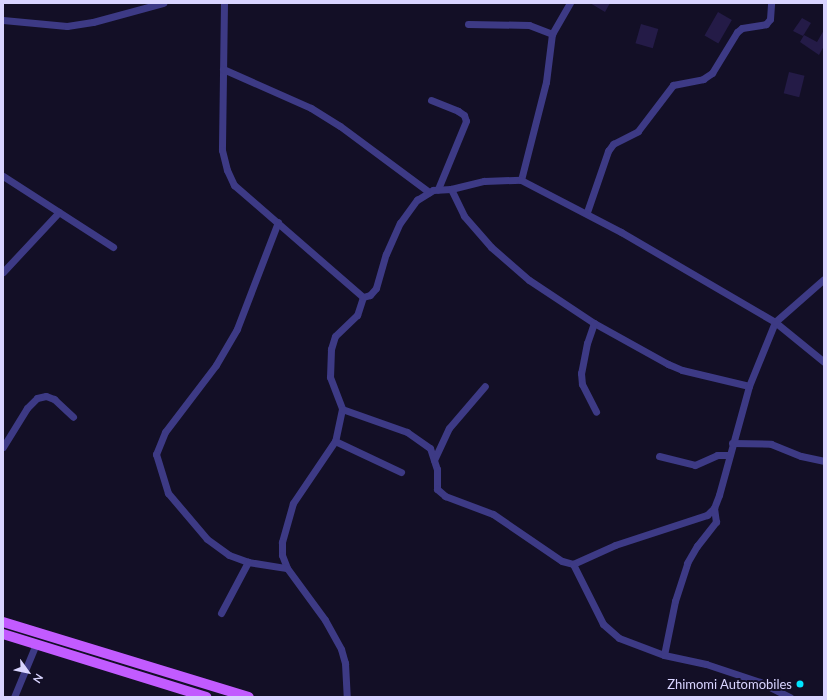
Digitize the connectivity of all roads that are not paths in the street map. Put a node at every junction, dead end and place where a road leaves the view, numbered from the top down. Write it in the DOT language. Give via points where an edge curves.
graph roads {
  1 [pos="163,3"];
  2 [pos="224,3"];
  3 [pos="570,3"];
  4 [pos="771,3"];
  5 [pos="3,20"];
  6 [pos="468,24"];
  7 [pos="552,34"];
  8 [pos="223,69"];
  9 [pos="431,100"];
  10 [pos="3,176"];
  11 [pos="521,180"];
  12 [pos="438,189"];
  13 [pos="451,189"];
  14 [pos="429,192"];
  15 [pos="59,212"];
  16 [pos="587,212"];
  17 [pos="278,222"];
  18 [pos="113,247"];
  19 [pos="3,272"];
  20 [pos="824,279"];
  21 [pos="364,297"];
  22 [pos="774,322"];
  23 [pos="594,323"];
  24 [pos="824,362"];
  25 [pos="485,386"];
  26 [pos="748,386"];
  27 [pos="342,409"];
  28 [pos="596,412"];
  29 [pos="73,417"];
  30 [pos="335,441"];
  31 [pos="732,442"];
  32 [pos="3,447"];
  33 [pos="729,455"];
  34 [pos="659,456"];
  35 [pos="434,460"];
  36 [pos="824,461"];
  37 [pos="401,472"];
  38 [pos="714,508"];
  39 [pos="248,562"];
  40 [pos="572,564"];
  41 [pos="287,568"];
  42 [pos="221,613"];
  43 [pos="3,622"];
  44 [pos="3,634"];
  45 [pos="36,644"];
  46 [pos="664,655"];
  47 [pos="14,697"];
  48 [pos="206,697"];
  49 [pos="249,697"];
  50 [pos="347,697"];
  51 [pos="790,697"];
  1 -- 5 [label="street" via="93,22 67,26"];
  2 -- 8 [label="street"];
  3 -- 7 [label="street"];
  4 -- 16 [label="street" via="770,19 766,24 742,28 737,32 712,73 704,79 674,85 638,131 613,144 608,151"];
  6 -- 7 [label="street" via="529,25"];
  7 -- 11 [label="street" via="546,82"];
  8 -- 14 [label="street" via="311,108 340,126"];
  8 -- 17 [label="street" via="222,150 226,170 234,185"];
  9 -- 12 [label="street" via="458,111 466,121"];
  10 -- 15 [label="street"];
  11 -- 13 [label="street" via="484,181"];
  11 -- 16 [label="street"];
  12 -- 13 [label="street"];
  12 -- 14 [label="street"];
  13 -- 23 [label="street" via="464,216 492,247 529,280"];
  14 -- 21 [label="street" via="417,200 400,223 386,254 376,288 370,296"];
  15 -- 18 [label="street"];
  15 -- 19 [label="street"];
  16 -- 22 [label="street"];
  17 -- 21 [label="street"];
  17 -- 39 [label="street" via="237,329 216,364 165,432 156,454 164,483 175,504 219,549"];
  20 -- 22 [label="street"];
  21 -- 27 [label="street" via="357,315 335,336 331,349 330,377"];
  22 -- 24 [label="street"];
  22 -- 26 [label="street"];
  23 -- 26 [label="street" via="682,370"];
  23 -- 28 [label="street" via="581,373 582,384"];
  25 -- 35 [label="street" via="449,428"];
  26 -- 31 [label="street"];
  27 -- 30 [label="street"];
  27 -- 35 [label="street" via="407,432 430,448"];
  29 -- 32 [label="street" via="54,399 46,396 37,398 27,408"];
  30 -- 37 [label="street"];
  30 -- 41 [label="street" via="300,491 288,515 282,542 282,555"];
  31 -- 33 [label="street"];
  31 -- 36 [label="street" via="771,444 801,456"];
  33 -- 34 [label="street" via="717,455 695,465"];
  33 -- 38 [label="street"];
  35 -- 40 [label="street" via="437,489 446,496 493,514 562,561"];
  38 -- 40 [label="street" via="707,515 622,543"];
  38 -- 46 [label="street" via="716,522 687,563 675,601"];
  39 -- 41 [label="street"];
  39 -- 42 [label="street"];
  40 -- 46 [label="street" via="603,624 612,633"];
  41 -- 50 [label="street" via="325,620 341,649 345,663"];
  43 -- 49 [label="main road"];
  44 -- 45 [label="main road"];
  45 -- 47 [label="street"];
  45 -- 48 [label="main road"];
  46 -- 51 [label="street" via="706,664 760,682"];
}
